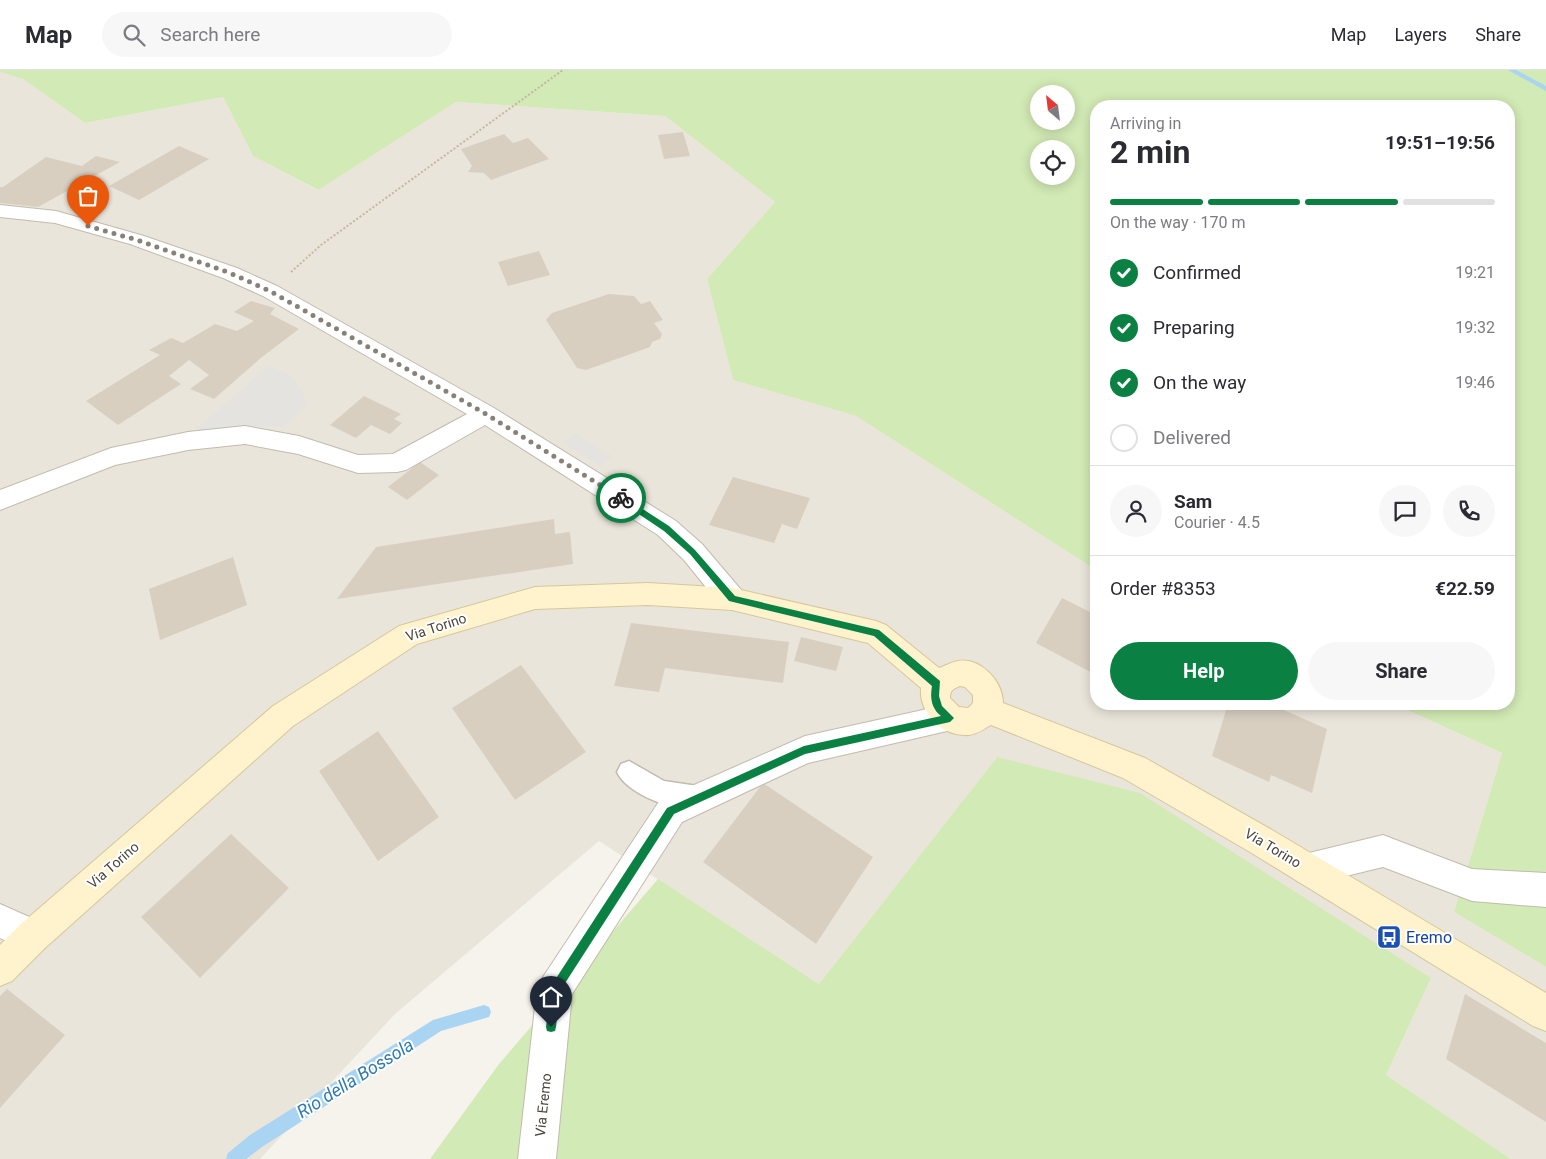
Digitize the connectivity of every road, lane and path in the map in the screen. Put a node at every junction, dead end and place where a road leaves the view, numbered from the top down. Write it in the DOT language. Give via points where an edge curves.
graph roads {
  1 [pos="563,70"];
  2 [pos="0,211"];
  3 [pos="270,291"];
  4 [pos="486,414"];
  5 [pos="0,500"];
  6 [pos="732,599"];
  7 [pos="937,684"];
  8 [pos="987,710"];
  9 [pos="950,718"];
  10 [pos="629,772"];
  11 [pos="698,798"];
  12 [pos="1309,869"];
  13 [pos="1546,890"];
  14 [pos="0,921"];
  15 [pos="32,936"];
  16 [pos="0,969"];
  17 [pos="1546,1013"];
  18 [pos="537,1159"];
  1 -- 3 [label="path" via="321,245"];
  2 -- 3 [label="street" via="56,217 137,240"];
  3 -- 4 [label="street"];
  4 -- 5 [label="street" via="397,463 358,464 299,445 245,435 188,441 111,457"];
  4 -- 6 [label="street" via="667,528 693,552"];
  6 -- 7 [label="main road, Via Torino" via="876,633"];
  6 -- 15 [label="main road, Via Torino" via="648,594 535,598 409,634 283,716"];
  7 -- 8 [label="main road" via="946,676 959,673 973,677 984,686 989,698"];
  7 -- 9 [label="main road" via="934,696 939,709"];
  8 -- 9 [label="main road" via="978,719 964,722"];
  8 -- 12 [label="main road, Via Torino" via="1134,768"];
  9 -- 11 [label="street, Via Eremo" via="804,750"];
  10 -- 11 [label="lane" via="660,792"];
  11 -- 18 [label="street, Via Eremo" via="671,811 555,989"];
  12 -- 13 [label="street" via="1383,851 1472,885"];
  12 -- 17 [label="main road, Via Torino"];
  14 -- 15 [label="street"];
  15 -- 16 [label="main road, Via Torino"];
}
